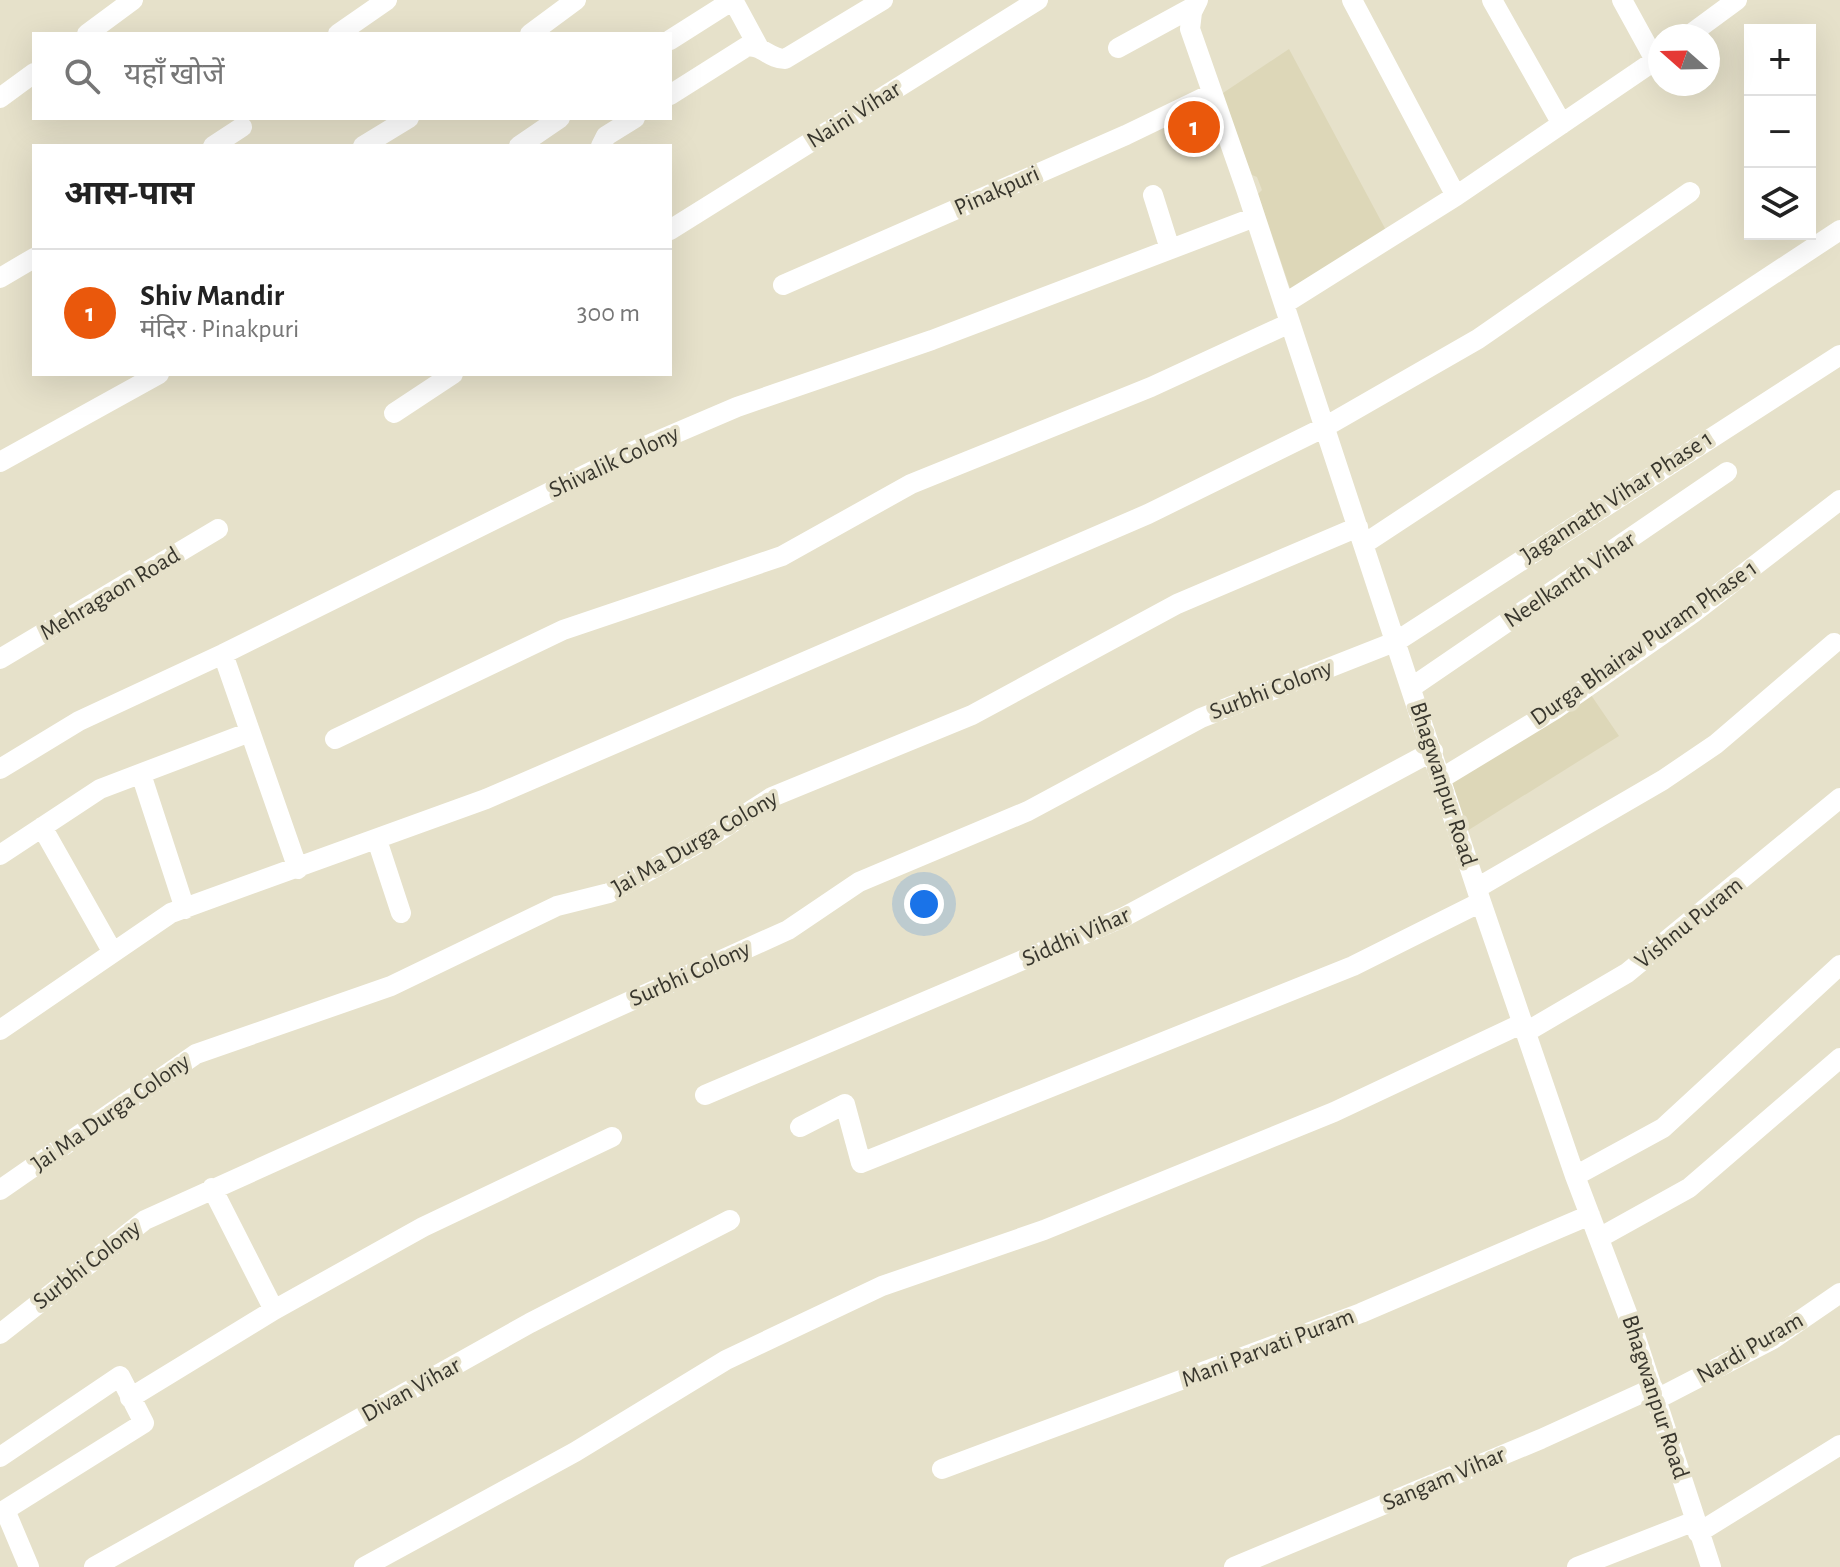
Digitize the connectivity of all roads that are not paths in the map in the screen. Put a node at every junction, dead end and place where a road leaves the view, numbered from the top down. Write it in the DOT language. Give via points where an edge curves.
graph roads {
  1 [pos="133,0"];
  2 [pos="387,0"];
  3 [pos="576,0"];
  4 [pos="733,0"];
  5 [pos="883,0"];
  6 [pos="1038,0"];
  7 [pos="1352,0"];
  8 [pos="1492,0"];
  9 [pos="1622,0"];
  10 [pos="1737,0"];
  11 [pos="1197,3"];
  12 [pos="1704,24"];
  13 [pos="90,32"];
  14 [pos="341,32"];
  15 [pos="533,32"];
  16 [pos="672,39"];
  17 [pos="1648,43"];
  18 [pos="759,48"];
  19 [pos="1118,48"];
  20 [pos="1648,66"];
  21 [pos="32,74"];
  22 [pos="672,94"];
  23 [pos="1211,94"];
  24 [pos="0,98"];
  25 [pos="406,120"];
  26 [pos="557,120"];
  27 [pos="632,120"];
  28 [pos="240,123"];
  29 [pos="1562,124"];
  30 [pos="215,144"];
  31 [pos="251,144"];
  32 [pos="366,144"];
  33 [pos="522,144"];
  34 [pos="602,144"];
  35 [pos="1690,192"];
  36 [pos="1153,195"];
  37 [pos="1456,196"];
  38 [pos="1255,217"];
  39 [pos="672,229"];
  40 [pos="1840,230"];
  41 [pos="1170,249"];
  42 [pos="32,259"];
  43 [pos="0,278"];
  44 [pos="783,285"];
  45 [pos="1287,313"];
  46 [pos="1840,355"];
  47 [pos="155,376"];
  48 [pos="450,376"];
  49 [pos="394,413"];
  50 [pos="1323,428"];
  51 [pos="0,462"];
  52 [pos="1727,472"];
  53 [pos="1840,500"];
  54 [pos="218,529"];
  55 [pos="1361,536"];
  56 [pos="1397,641"];
  57 [pos="1834,643"];
  58 [pos="223,654"];
  59 [pos="0,659"];
  60 [pos="1412,687"];
  61 [pos="250,732"];
  62 [pos="335,739"];
  63 [pos="1433,751"];
  64 [pos="0,769"];
  65 [pos="141,774"];
  66 [pos="1442,778"];
  67 [pos="1840,798"];
  68 [pos="42,827"];
  69 [pos="377,840"];
  70 [pos="0,855"];
  71 [pos="298,869"];
  72 [pos="1479,895"];
  73 [pos="185,909"];
  74 [pos="401,913"];
  75 [pos="112,951"];
  76 [pos="1840,965"];
  77 [pos="1525,1028"];
  78 [pos="0,1030"];
  79 [pos="1840,1058"];
  80 [pos="705,1095"];
  81 [pos="800,1127"];
  82 [pos="612,1137"];
  83 [pos="1575,1176"];
  84 [pos="212,1188"];
  85 [pos="0,1190"];
  86 [pos="1590,1215"];
  87 [pos="730,1220"];
  88 [pos="1599,1238"];
  89 [pos="1840,1293"];
  90 [pos="274,1310"];
  91 [pos="0,1334"];
  92 [pos="1655,1393"];
  93 [pos="130,1398"];
  94 [pos="1840,1445"];
  95 [pos="0,1457"];
  96 [pos="942,1469"];
  97 [pos="1697,1527"];
  98 [pos="29,1567"];
  99 [pos="94,1567"];
  100 [pos="364,1567"];
  101 [pos="1234,1567"];
  102 [pos="1577,1567"];
  103 [pos="1711,1567"];
  1 -- 13 [label="street"];
  2 -- 14 [label="street"];
  3 -- 15 [label="street"];
  4 -- 16 [label="street"];
  4 -- 18 [label="street"];
  5 -- 18 [label="street" via="785,59"];
  6 -- 39 [label="street, Naini Vihar"];
  7 -- 37 [label="street"];
  8 -- 29 [label="street"];
  9 -- 17 [label="street"];
  10 -- 12 [label="street"];
  11 -- 19 [label="street"];
  11 -- 23 [label="street, Bhagwanpur Road" via="1190,29"];
  18 -- 22 [label="street" via="746,47"];
  20 -- 29 [label="street"];
  21 -- 24 [label="street"];
  23 -- 38 [label="street, Bhagwanpur Road"];
  23 -- 44 [label="street, Pinakpuri"];
  25 -- 32 [label="street"];
  26 -- 33 [label="street"];
  27 -- 34 [label="street"];
  28 -- 30 [label="street"];
  28 -- 31 [label="street"];
  29 -- 37 [label="street"];
  35 -- 50 [label="street" via="1478,339"];
  36 -- 41 [label="street"];
  37 -- 45 [label="street"];
  38 -- 41 [label="street, Shivalik Colony"];
  38 -- 45 [label="street, Bhagwanpur Road"];
  40 -- 55 [label="street, Jai Ma Durga Colony"];
  41 -- 58 [label="street, Shivalik Colony" via="737,407 627,454"];
  42 -- 43 [label="street"];
  45 -- 50 [label="street, Bhagwanpur Road"];
  45 -- 62 [label="street" via="1151,387 911,484 782,556 563,630"];
  46 -- 56 [label="street, Jagannath Vihar Phase 1"];
  47 -- 51 [label="street"];
  48 -- 49 [label="street"];
  50 -- 55 [label="street, Bhagwanpur Road"];
  50 -- 69 [label="street" via="1121,526 486,799"];
  52 -- 60 [label="street, Neelkanth Vihar"];
  53 -- 66 [label="street, Durga Bhairav Puram Phase 1" via="1693,613 1554,710"];
  54 -- 59 [label="street, Mehragaon Road"];
  55 -- 56 [label="street, Bhagwanpur Road"];
  55 -- 85 [label="street, Jai Ma Durga Colony" via="1177,604 972,715 772,797 609,893 557,906 391,986 196,1054"];
  56 -- 60 [label="street, Bhagwanpur Road"];
  56 -- 84 [label="street, Surbhi Colony" via="1201,718 1028,811 859,882 788,930"];
  57 -- 72 [label="street" via="1716,744"];
  58 -- 61 [label="street"];
  58 -- 64 [label="street, Shivalik Colony" via="79,721"];
  60 -- 63 [label="street, Bhagwanpur Road"];
  61 -- 65 [label="street"];
  61 -- 71 [label="street"];
  63 -- 66 [label="street, Bhagwanpur Road"];
  63 -- 80 [label="street, Siddhi Vihar" via="1124,917"];
  65 -- 68 [label="street" via="83,798"];
  65 -- 73 [label="street"];
  66 -- 72 [label="street, Bhagwanpur Road"];
  67 -- 77 [label="street, Vishnu Puram" via="1627,973"];
  68 -- 70 [label="street"];
  68 -- 75 [label="street"];
  69 -- 71 [label="street"];
  69 -- 74 [label="street"];
  71 -- 73 [label="street"];
  72 -- 77 [label="street, Bhagwanpur Road"];
  72 -- 81 [label="street" via="1353,966 861,1163 845,1104"];
  73 -- 75 [label="street"];
  75 -- 78 [label="street"];
  76 -- 83 [label="street" via="1663,1128"];
  77 -- 83 [label="street, Bhagwanpur Road"];
  77 -- 100 [label="street, Vishnu Puram" via="1044,1230 868,1293 726,1360 575,1452"];
  79 -- 88 [label="street" via="1689,1188"];
  82 -- 90 [label="street" via="423,1227"];
  83 -- 86 [label="street, Bhagwanpur Road"];
  84 -- 90 [label="street"];
  84 -- 91 [label="street, Surbhi Colony" via="118,1237"];
  86 -- 88 [label="street, Bhagwanpur Road"];
  86 -- 96 [label="street, Mani Parvati Puram" via="1361,1313"];
  87 -- 99 [label="street, Divan Vihar" via="530,1323"];
  88 -- 92 [label="street, Bhagwanpur Road"];
  89 -- 92 [label="street, Nardi Puram" via="1773,1339"];
  90 -- 93 [label="street"];
  92 -- 97 [label="street, Bhagwanpur Road"];
  92 -- 101 [label="street, Sangam Vihar"];
  93 -- 95 [label="street" via="120,1376"];
  93 -- 98 [label="street" via="144,1423 5,1510"];
  94 -- 97 [label="street"];
  97 -- 102 [label="street"];
  97 -- 103 [label="street, Bhagwanpur Road"];
}
